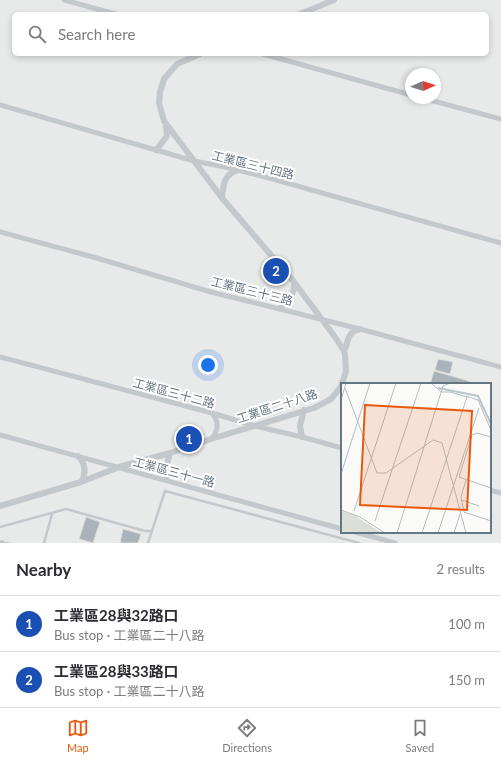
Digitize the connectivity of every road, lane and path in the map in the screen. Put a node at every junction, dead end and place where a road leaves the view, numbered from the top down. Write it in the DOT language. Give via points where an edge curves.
graph roads {
  1 [pos="64,0"];
  2 [pos="334,0"];
  3 [pos="109,12"];
  4 [pos="305,12"];
  5 [pos="192,56"];
  6 [pos="273,56"];
  7 [pos="405,93"];
  8 [pos="441,103"];
  9 [pos="0,105"];
  10 [pos="501,119"];
  11 [pos="166,124"];
  12 [pos="156,150"];
  13 [pos="194,161"];
  14 [pos="238,170"];
  15 [pos="222,198"];
  16 [pos="0,232"];
  17 [pos="501,243"];
  18 [pos="294,282"];
  19 [pos="280,308"];
  20 [pos="322,319"];
  21 [pos="360,329"];
  22 [pos="344,351"];
  23 [pos="0,357"];
  24 [pos="501,367"];
  25 [pos="342,383"];
  26 [pos="341,385"];
  27 [pos="304,410"];
  28 [pos="212,413"];
  29 [pos="255,426"];
  30 [pos="0,435"];
  31 [pos="302,437"];
  32 [pos="210,439"];
  33 [pos="341,448"];
  34 [pos="170,453"];
  35 [pos="78,456"];
  36 [pos="119,467"];
  37 [pos="167,480"];
  38 [pos="81,482"];
  39 [pos="491,490"];
  40 [pos="501,493"];
  41 [pos="0,506"];
  42 [pos="52,513"];
  43 [pos="0,527"];
  44 [pos="341,528"];
  45 [pos="152,531"];
  46 [pos="359,533"];
  47 [pos="44,543"];
  48 [pos="148,543"];
  49 [pos="359,543"];
  50 [pos="395,543"];
  1 -- 3 [label="street"];
  2 -- 4 [label="street"];
  5 -- 11 [label="street, 工業區二十八路" via="173,67 162,83 159,103"];
  6 -- 7 [label="street"];
  8 -- 10 [label="street"];
  9 -- 12 [label="street, 工業區三十四路"];
  11 -- 12 [label="street" via="166,136"];
  11 -- 13 [label="street, 工業區二十八路"];
  12 -- 13 [label="street, 工業區三十四路"];
  13 -- 14 [label="street, 工業區三十四路"];
  13 -- 15 [label="street, 工業區二十八路"];
  14 -- 15 [label="street" via="230,173 225,181"];
  14 -- 17 [label="street, 工業區三十四路"];
  15 -- 18 [label="street, 工業區二十八路"];
  16 -- 19 [label="street, 工業區三十三路" via="211,292"];
  18 -- 19 [label="street" via="292,296"];
  18 -- 20 [label="street, 工業區二十八路"];
  19 -- 20 [label="street, 工業區三十三路"];
  20 -- 21 [label="street, 工業區三十三路"];
  20 -- 22 [label="street, 工業區二十八路"];
  21 -- 22 [label="street" via="350,335"];
  21 -- 24 [label="street, 工業區三十三路"];
  22 -- 25 [label="street, 工業區二十八路" via="346,372"];
  23 -- 28 [label="street, 工業區三十二路"];
  26 -- 27 [label="street, 工業區二十八路" via="330,399 314,408"];
  27 -- 29 [label="street, 工業區二十八路"];
  27 -- 31 [label="street" via="300,426"];
  28 -- 29 [label="street, 工業區三十二路"];
  28 -- 32 [label="street" via="218,427"];
  29 -- 31 [label="street, 工業區三十二路"];
  29 -- 32 [label="street, 工業區二十八路"];
  30 -- 35 [label="street, 工業區三十一路"];
  31 -- 33 [label="street, 工業區三十二路"];
  32 -- 34 [label="street, 工業區二十八路"];
  34 -- 36 [label="street, 工業區二十八路"];
  34 -- 37 [label="street"];
  35 -- 36 [label="street, 工業區三十一路"];
  35 -- 38 [label="street" via="84,466"];
  36 -- 37 [label="street, 工業區三十一路"];
  36 -- 38 [label="street, 工業區二十八路"];
  37 -- 44 [label="street, 工業區三十一路"];
  38 -- 41 [label="street, 工業區二十八路"];
  39 -- 40 [label="street"];
  42 -- 43 [label="lane"];
  42 -- 45 [label="lane" via="66,509"];
  42 -- 47 [label="lane"];
  45 -- 48 [label="lane"];
  45 -- 49 [label="lane" via="165,491"];
  46 -- 50 [label="street"];
}
